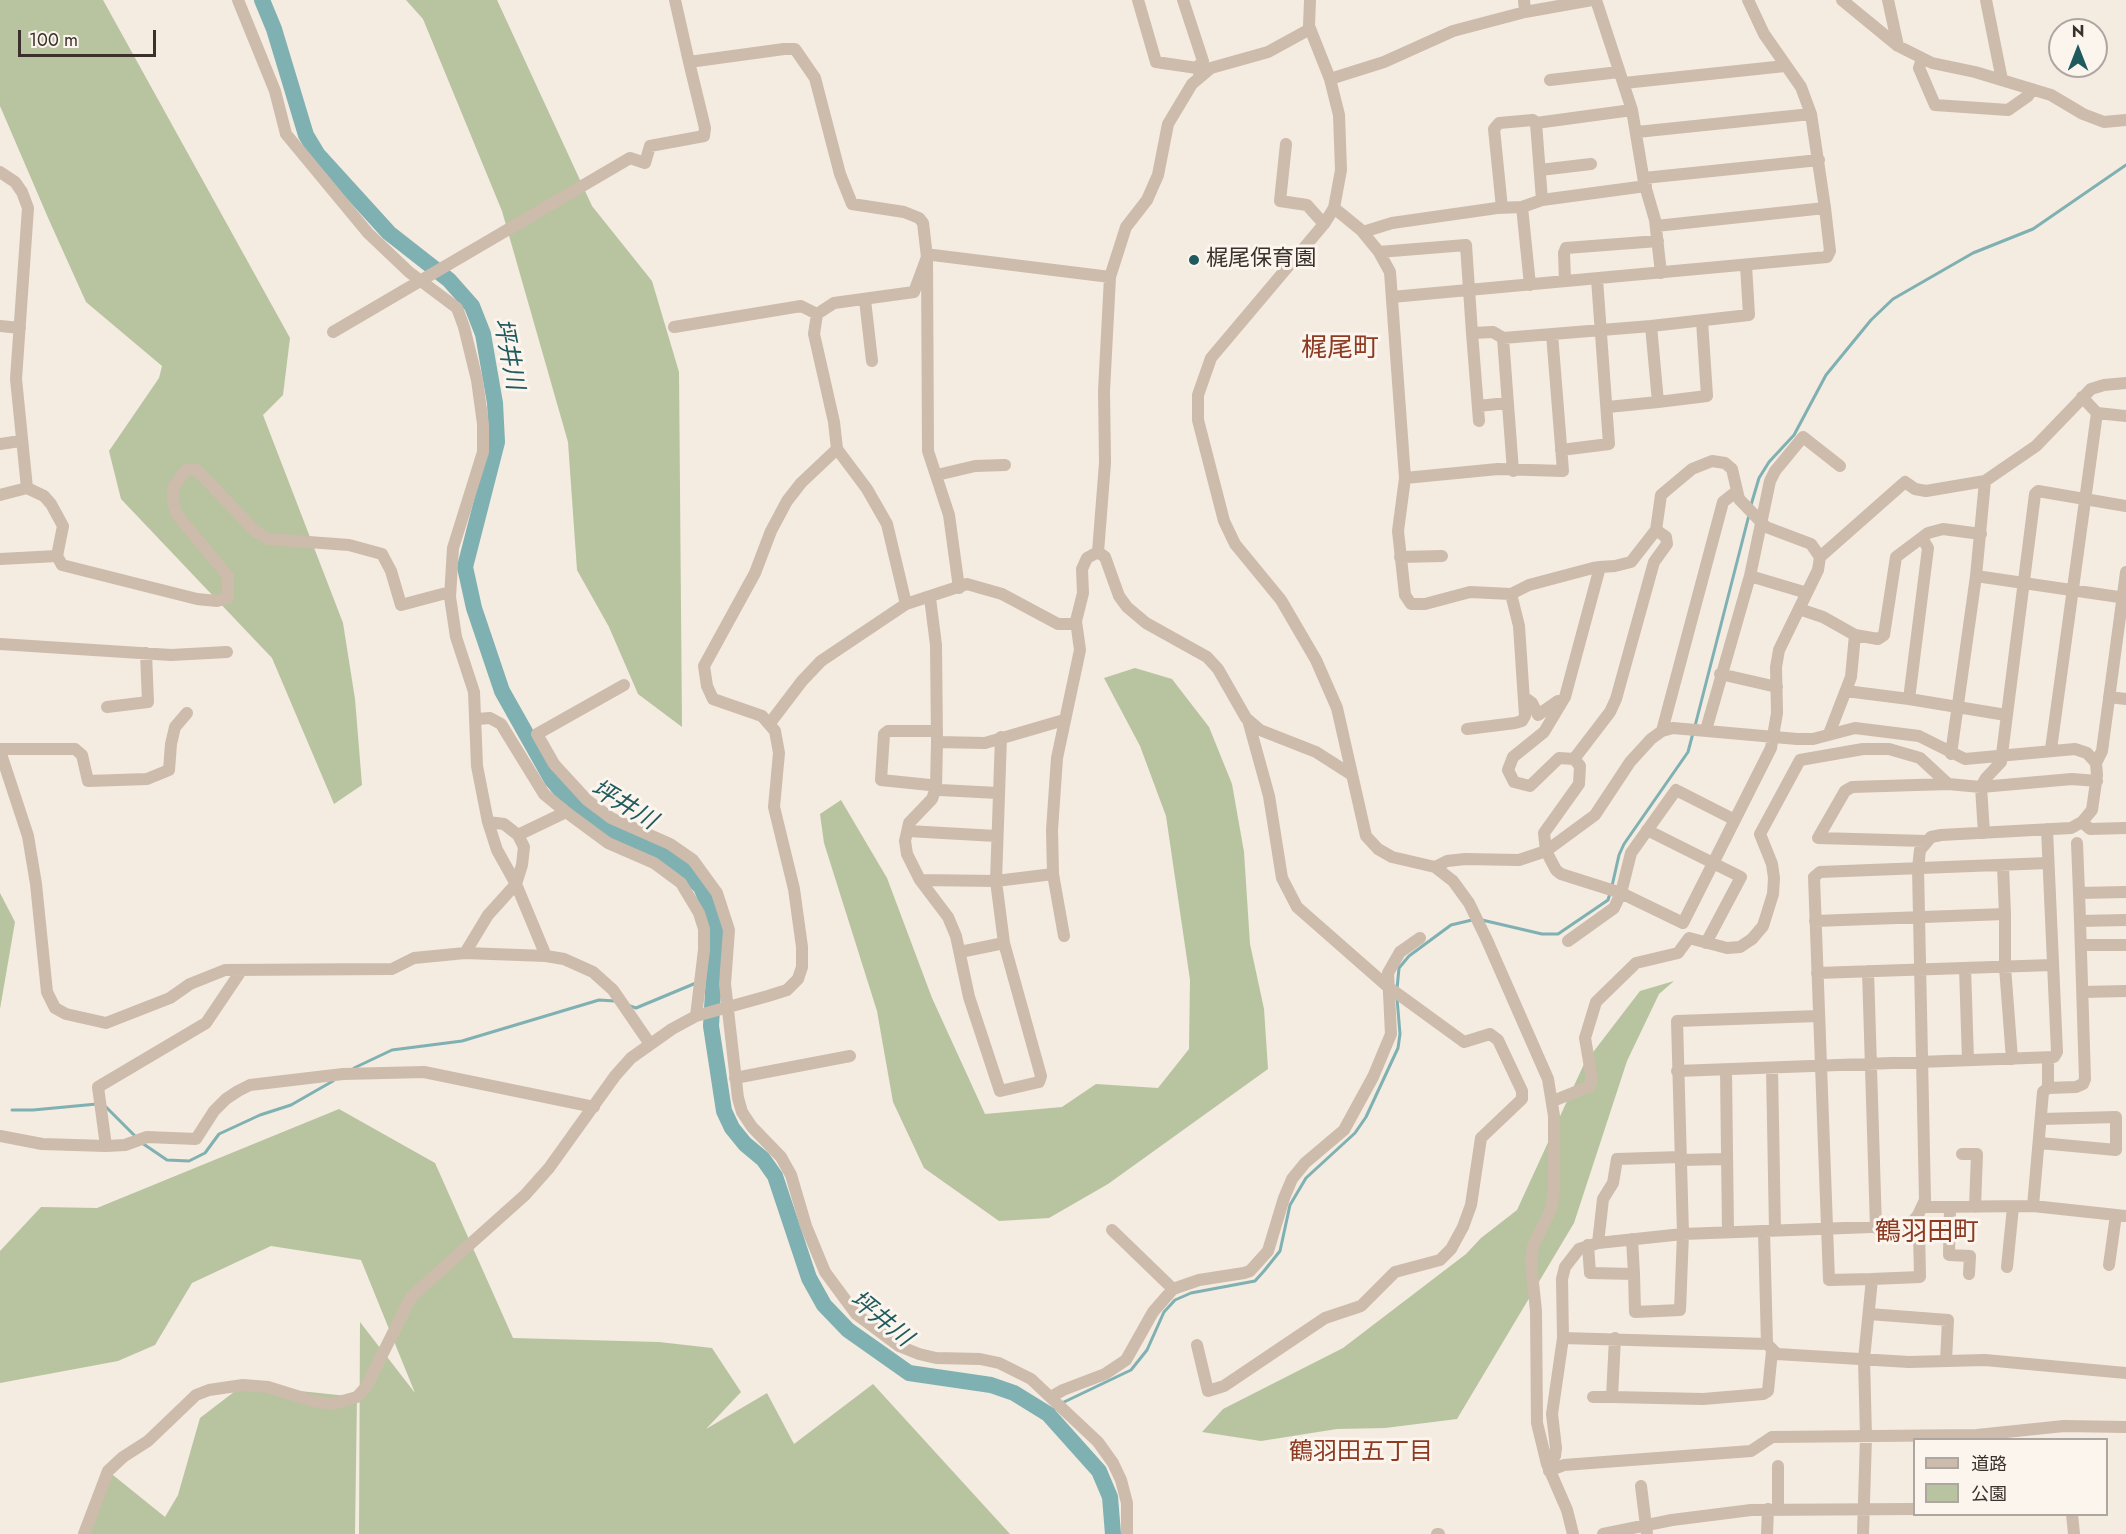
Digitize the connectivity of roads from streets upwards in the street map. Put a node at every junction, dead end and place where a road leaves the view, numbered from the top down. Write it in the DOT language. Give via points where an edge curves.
graph roads {
  1 [pos="237,0"];
  2 [pos="675,0"];
  3 [pos="1138,0"];
  4 [pos="1184,0"];
  5 [pos="1310,0"];
  6 [pos="1594,0"];
  7 [pos="1748,0"];
  8 [pos="1842,0"];
  9 [pos="1888,0"];
  10 [pos="1986,0"];
  11 [pos="1524,6"];
  12 [pos="1310,29"];
  13 [pos="1898,46"];
  14 [pos="1922,59"];
  15 [pos="689,62"];
  16 [pos="1785,66"];
  17 [pos="1198,71"];
  18 [pos="1621,77"];
  19 [pos="1329,79"];
  20 [pos="1550,80"];
  21 [pos="2002,80"];
  22 [pos="2032,89"];
  23 [pos="1632,110"];
  24 [pos="1811,114"];
  25 [pos="2126,120"];
  26 [pos="1536,123"];
  27 [pos="1637,132"];
  28 [pos="1286,144"];
  29 [pos="1819,160"];
  30 [pos="1591,164"];
  31 [pos="1540,170"];
  32 [pos="0,172"];
  33 [pos="1645,182"];
  34 [pos="1542,200"];
  35 [pos="1522,207"];
  36 [pos="1334,208"];
  37 [pos="1502,208"];
  38 [pos="1826,208"];
  39 [pos="1324,224"];
  40 [pos="1656,226"];
  41 [pos="1363,232"];
  42 [pos="1658,241"];
  43 [pos="1379,252"];
  44 [pos="927,257"];
  45 [pos="1746,265"];
  46 [pos="1661,273"];
  47 [pos="1110,277"];
  48 [pos="425,278"];
  49 [pos="1597,279"];
  50 [pos="1565,281"];
  51 [pos="1530,285"];
  52 [pos="1470,290"];
  53 [pos="1392,297"];
  54 [pos="865,300"];
  55 [pos="817,314"];
  56 [pos="1702,321"];
  57 [pos="0,326"];
  58 [pos="1651,326"];
  59 [pos="674,327"];
  60 [pos="20,328"];
  61 [pos="1601,330"];
  62 [pos="333,332"];
  63 [pos="1472,333"];
  64 [pos="1552,334"];
  65 [pos="1503,338"];
  66 [pos="872,361"];
  67 [pos="2126,383"];
  68 [pos="2082,397"];
  69 [pos="1658,402"];
  70 [pos="1508,403"];
  71 [pos="1478,406"];
  72 [pos="1608,407"];
  73 [pos="2097,413"];
  74 [pos="2126,416"];
  75 [pos="1479,421"];
  76 [pos="20,441"];
  77 [pos="0,444"];
  78 [pos="837,449"];
  79 [pos="1562,450"];
  80 [pos="1005,465"];
  81 [pos="1840,466"];
  82 [pos="1513,471"];
  83 [pos="936,475"];
  84 [pos="1405,478"];
  85 [pos="1985,481"];
  86 [pos="27,488"];
  87 [pos="1737,491"];
  88 [pos="0,495"];
  89 [pos="2085,498"];
  90 [pos="2126,506"];
  91 [pos="1761,520"];
  92 [pos="1656,530"];
  93 [pos="1981,534"];
  94 [pos="1922,538"];
  95 [pos="1098,552"];
  96 [pos="57,556"];
  97 [pos="1442,556"];
  98 [pos="1400,557"];
  99 [pos="1820,557"];
  100 [pos="0,559"];
  101 [pos="1600,567"];
  102 [pos="2126,572"];
  103 [pos="1750,576"];
  104 [pos="1976,576"];
  105 [pos="2024,583"];
  106 [pos="959,588"];
  107 [pos="2072,590"];
  108 [pos="450,592"];
  109 [pos="1807,593"];
  110 [pos="1511,594"];
  111 [pos="2124,597"];
  112 [pos="930,598"];
  113 [pos="906,604"];
  114 [pos="1798,609"];
  115 [pos="1076,621"];
  116 [pos="1855,635"];
  117 [pos="0,644"];
  118 [pos="2121,649"];
  119 [pos="227,652"];
  120 [pos="146,653"];
  121 [pos="1720,674"];
  122 [pos="624,685"];
  123 [pos="1777,687"];
  124 [pos="1846,692"];
  125 [pos="1564,697"];
  126 [pos="2109,697"];
  127 [pos="1525,698"];
  128 [pos="1909,699"];
  129 [pos="2126,699"];
  130 [pos="107,707"];
  131 [pos="1958,707"];
  132 [pos="187,713"];
  133 [pos="2006,715"];
  134 [pos="477,719"];
  135 [pos="1064,720"];
  136 [pos="1248,720"];
  137 [pos="770,723"];
  138 [pos="1467,729"];
  139 [pos="1706,730"];
  140 [pos="1662,731"];
  141 [pos="1829,734"];
  142 [pos="937,736"];
  143 [pos="1774,736"];
  144 [pos="1001,737"];
  145 [pos="2051,749"];
  146 [pos="0,750"];
  147 [pos="1951,754"];
  148 [pos="2002,754"];
  149 [pos="1574,759"];
  150 [pos="2096,763"];
  151 [pos="1352,775"];
  152 [pos="2097,781"];
  153 [pos="1948,784"];
  154 [pos="1981,787"];
  155 [pos="936,788"];
  156 [pos="998,793"];
  157 [pos="566,812"];
  158 [pos="1735,820"];
  159 [pos="488,822"];
  160 [pos="2082,822"];
  161 [pos="2126,828"];
  162 [pos="2047,829"];
  163 [pos="1647,830"];
  164 [pos="908,831"];
  165 [pos="1984,833"];
  166 [pos="518,835"];
  167 [pos="996,836"];
  168 [pos="1926,841"];
  169 [pos="2077,843"];
  170 [pos="1546,851"];
  171 [pos="1712,861"];
  172 [pos="2048,863"];
  173 [pos="2003,866"];
  174 [pos="1436,867"];
  175 [pos="1918,868"];
  176 [pos="1053,874"];
  177 [pos="920,880"];
  178 [pos="996,881"];
  179 [pos="516,884"];
  180 [pos="1614,891"];
  181 [pos="2126,892"];
  182 [pos="2079,893"];
  183 [pos="2005,914"];
  184 [pos="1919,917"];
  185 [pos="2126,920"];
  186 [pos="1815,921"];
  187 [pos="2080,921"];
  188 [pos="1064,936"];
  189 [pos="1419,938"];
  190 [pos="1568,941"];
  191 [pos="1004,943"];
  192 [pos="1706,943"];
  193 [pos="2081,945"];
  194 [pos="2126,945"];
  195 [pos="960,952"];
  196 [pos="465,953"];
  197 [pos="546,956"];
  198 [pos="2052,965"];
  199 [pos="2005,967"];
  200 [pos="1965,968"];
  201 [pos="1920,970"];
  202 [pos="241,971"];
  203 [pos="1868,971"];
  204 [pos="1817,973"];
  205 [pos="1389,988"];
  206 [pos="2126,991"];
  207 [pos="2082,992"];
  208 [pos="725,1006"];
  209 [pos="698,1015"];
  210 [pos="1818,1016"];
  211 [pos="650,1044"];
  212 [pos="850,1056"];
  213 [pos="2048,1058"];
  214 [pos="2012,1059"];
  215 [pos="1968,1060"];
  216 [pos="1923,1062"];
  217 [pos="1871,1064"];
  218 [pos="1820,1066"];
  219 [pos="1772,1068"];
  220 [pos="1725,1070"];
  221 [pos="1677,1071"];
  222 [pos="735,1078"];
  223 [pos="2048,1088"];
  224 [pos="1553,1101"];
  225 [pos="594,1107"];
  226 [pos="2042,1119"];
  227 [pos="0,1136"];
  228 [pos="2040,1143"];
  229 [pos="106,1146"];
  230 [pos="1962,1154"];
  231 [pos="1681,1158"];
  232 [pos="1727,1159"];
  233 [pos="2033,1206"];
  234 [pos="1924,1207"];
  235 [pos="1950,1207"];
  236 [pos="1975,1207"];
  237 [pos="2013,1207"];
  238 [pos="2121,1216"];
  239 [pos="1913,1221"];
  240 [pos="1876,1228"];
  241 [pos="1827,1229"];
  242 [pos="1112,1230"];
  243 [pos="1770,1231"];
  244 [pos="1728,1232"];
  245 [pos="1683,1234"];
  246 [pos="1632,1239"];
  247 [pos="1593,1244"];
  248 [pos="2109,1265"];
  249 [pos="2007,1267"];
  250 [pos="1634,1274"];
  251 [pos="1969,1274"];
  252 [pos="1872,1279"];
  253 [pos="1173,1289"];
  254 [pos="1869,1314"];
  255 [pos="1563,1338"];
  256 [pos="1615,1338"];
  257 [pos="1197,1345"];
  258 [pos="1769,1347"];
  259 [pos="1864,1359"];
  260 [pos="1946,1361"];
  261 [pos="2126,1372"];
  262 [pos="1593,1396"];
  263 [pos="1612,1397"];
  264 [pos="1053,1399"];
  265 [pos="2126,1426"];
  266 [pos="2054,1433"];
  267 [pos="1866,1437"];
  268 [pos="1778,1466"];
  269 [pos="1548,1468"];
  270 [pos="1641,1486"];
  271 [pos="1773,1509"];
  272 [pos="1913,1509"];
  273 [pos="1864,1511"];
  274 [pos="2072,1516"];
  275 [pos="1672,1521"];
  276 [pos="1646,1529"];
  277 [pos="84,1534"];
  278 [pos="1127,1534"];
  279 [pos="1573,1534"];
  280 [pos="1603,1534"];
  281 [pos="1674,1534"];
  282 [pos="1767,1534"];
  283 [pos="1863,1534"];
  284 [pos="2074,1534"];
  1 -- 48 [label="street" via="275,91 286,134 368,233"];
  2 -- 15 [label="street"];
  3 -- 17 [label="street" via="1156,62"];
  4 -- 17 [label="street" via="1203,62"];
  5 -- 12 [label="street"];
  6 -- 11 [label="street"];
  6 -- 18 [label="street"];
  7 -- 16 [label="street"];
  8 -- 13 [label="street"];
  9 -- 13 [label="street"];
  10 -- 21 [label="street"];
  11 -- 19 [label="street" via="1440,36 1383,62"];
  12 -- 17 [label="street" via="1268,52"];
  12 -- 19 [label="street"];
  13 -- 14 [label="street"];
  14 -- 21 [label="street"];
  14 -- 22 [label="street" via="1919,68 1935,105 2008,110"];
  15 -- 44 [label="street" via="784,48 795,50 815,78 840,174 852,204 919,218"];
  15 -- 48 [label="street" via="704,136 650,146 645,163 630,158"];
  16 -- 18 [label="street"];
  16 -- 24 [label="street" via="1801,87"];
  17 -- 47 [label="street" via="1171,118 1158,175 1147,200 1126,227"];
  18 -- 20 [label="street"];
  18 -- 23 [label="street"];
  19 -- 36 [label="street" via="1341,137 1341,170"];
  21 -- 22 [label="street"];
  22 -- 25 [label="street" via="2104,122"];
  23 -- 26 [label="street"];
  23 -- 27 [label="street"];
  24 -- 27 [label="street"];
  24 -- 29 [label="street"];
  26 -- 31 [label="street"];
  26 -- 37 [label="street" via="1533,120 1495,126"];
  27 -- 33 [label="street"];
  28 -- 39 [label="street" via="1280,201 1307,205"];
  29 -- 33 [label="street"];
  29 -- 38 [label="street"];
  30 -- 31 [label="street"];
  31 -- 34 [label="street"];
  32 -- 60 [label="street" via="15,182 28,208"];
  33 -- 34 [label="street"];
  33 -- 40 [label="street"];
  34 -- 35 [label="street"];
  35 -- 37 [label="street"];
  35 -- 51 [label="street"];
  36 -- 39 [label="street"];
  36 -- 41 [label="street"];
  37 -- 41 [label="street"];
  38 -- 40 [label="street"];
  38 -- 45 [label="street" via="1830,251 1827,257"];
  39 -- 151 [label="street" via="1211,358 1202,377 1197,407 1224,521 1235,544 1281,600 1316,660 1337,708"];
  40 -- 42 [label="street"];
  41 -- 43 [label="street"];
  42 -- 46 [label="street"];
  42 -- 50 [label="street" via="1566,248"];
  43 -- 52 [label="street" via="1464,244 1468,248"];
  43 -- 53 [label="street" via="1390,272"];
  44 -- 47 [label="street" via="944,254"];
  44 -- 54 [label="street" via="914,292"];
  44 -- 83 [label="street" via="928,451"];
  45 -- 46 [label="street"];
  45 -- 56 [label="street" via="1749,315"];
  46 -- 49 [label="street"];
  47 -- 95 [label="street" via="1105,463"];
  48 -- 62 [label="street"];
  48 -- 108 [label="street" via="457,308 477,380 483,424 483,452 453,548"];
  49 -- 50 [label="street"];
  49 -- 61 [label="street"];
  50 -- 51 [label="street"];
  51 -- 52 [label="street"];
  52 -- 53 [label="street"];
  52 -- 63 [label="street"];
  53 -- 84 [label="street"];
  54 -- 55 [label="street" via="834,303"];
  54 -- 66 [label="street"];
  55 -- 59 [label="street" via="801,306"];
  55 -- 78 [label="street" via="814,334"];
  56 -- 58 [label="street"];
  56 -- 69 [label="street" via="1707,396"];
  57 -- 60 [label="street"];
  58 -- 61 [label="street"];
  58 -- 69 [label="street"];
  60 -- 76 [label="street" via="16,379"];
  61 -- 64 [label="street"];
  61 -- 72 [label="street"];
  63 -- 65 [label="street" via="1493,332"];
  63 -- 71 [label="street"];
  64 -- 65 [label="street"];
  64 -- 79 [label="street"];
  65 -- 70 [label="street"];
  67 -- 68 [label="street" via="2104,385"];
  68 -- 73 [label="street"];
  68 -- 85 [label="street" via="2036,446"];
  69 -- 72 [label="street"];
  70 -- 71 [label="street"];
  70 -- 82 [label="street"];
  71 -- 75 [label="street"];
  72 -- 79 [label="street" via="1609,445"];
  73 -- 74 [label="street"];
  73 -- 89 [label="street"];
  76 -- 77 [label="street"];
  76 -- 86 [label="street"];
  78 -- 113 [label="street" via="887,524"];
  78 -- 137 [label="street" via="787,501 755,573 704,666 706,686 713,699 754,712"];
  79 -- 82 [label="street" via="1563,471"];
  80 -- 83 [label="street" via="975,466"];
  81 -- 91 [label="street" via="1803,437 1770,481"];
  82 -- 84 [label="street"];
  83 -- 106 [label="street" via="949,515"];
  84 -- 98 [label="street" via="1398,522"];
  85 -- 93 [label="street"];
  85 -- 99 [label="street" via="1926,491 1905,482"];
  86 -- 88 [label="street"];
  86 -- 96 [label="street" via="44,496 60,517 63,537"];
  87 -- 91 [label="street" via="1744,505"];
  87 -- 92 [label="street" via="1734,472 1725,463 1712,461 1696,466 1660,495"];
  87 -- 140 [label="street" via="1723,502"];
  89 -- 90 [label="street"];
  89 -- 105 [label="street" via="2038,491 2035,494"];
  89 -- 107 [label="street"];
  91 -- 99 [label="street" via="1766,527 1811,544"];
  91 -- 103 [label="street"];
  92 -- 101 [label="street" via="1631,562"];
  92 -- 149 [label="street" via="1666,537 1667,543 1654,562 1616,699"];
  93 -- 94 [label="street" via="1943,529"];
  93 -- 104 [label="street"];
  94 -- 116 [label="street" via="1896,557 1884,635 1878,639"];
  94 -- 128 [label="street" via="1928,548"];
  95 -- 115 [label="street" via="1084,561 1083,593"];
  95 -- 136 [label="street" via="1105,557 1127,607 1146,623 1207,657"];
  96 -- 100 [label="street"];
  96 -- 108 [label="street" via="62,565 197,599 228,598 228,576 178,516 173,503 173,488 181,476 197,470 255,531 268,539 349,545 382,554 401,605"];
  97 -- 98 [label="street"];
  98 -- 110 [label="street" via="1406,599 1411,604 1470,592"];
  99 -- 109 [label="street"];
  101 -- 110 [label="street" via="1529,585"];
  101 -- 125 [label="street"];
  102 -- 111 [label="street"];
  103 -- 109 [label="street"];
  103 -- 121 [label="street"];
  104 -- 105 [label="street"];
  104 -- 131 [label="street"];
  105 -- 107 [label="street"];
  105 -- 133 [label="street"];
  106 -- 112 [label="street"];
  106 -- 115 [label="street" via="968,584 1002,594 1058,624"];
  107 -- 111 [label="street"];
  107 -- 145 [label="street"];
  108 -- 134 [label="street" via="456,637 474,692"];
  109 -- 114 [label="street"];
  110 -- 127 [label="street" via="1519,626"];
  111 -- 118 [label="street"];
  112 -- 113 [label="street"];
  112 -- 142 [label="street" via="936,645"];
  113 -- 137 [label="street" via="821,661"];
  114 -- 116 [label="street" via="1823,617"];
  114 -- 123 [label="street" via="1779,650"];
  115 -- 135 [label="street" via="1080,650"];
  116 -- 124 [label="street" via="1855,658"];
  117 -- 120 [label="street"];
  118 -- 126 [label="street"];
  119 -- 120 [label="street"];
  120 -- 130 [label="street" via="148,702"];
  121 -- 123 [label="street"];
  121 -- 139 [label="street"];
  122 -- 208 [label="street" via="537,734 554,765 587,800 612,818 670,844 706,875 717,893 729,930"];
  123 -- 143 [label="street"];
  124 -- 128 [label="street"];
  124 -- 141 [label="street"];
  125 -- 127 [label="street" via="1538,715"];
  125 -- 149 [label="street" via="1544,732 1513,757 1509,770 1514,782 1530,786 1559,758"];
  126 -- 129 [label="street"];
  126 -- 150 [label="street" via="2102,751"];
  127 -- 138 [label="street" via="1522,721"];
  128 -- 131 [label="street"];
  131 -- 133 [label="street"];
  131 -- 147 [label="street"];
  132 -- 146 [label="street" via="175,727 169,770 147,779 88,781 82,755 75,749"];
  133 -- 148 [label="street"];
  134 -- 157 [label="street" via="490,718 501,723 544,794"];
  134 -- 159 [label="street" via="477,766"];
  135 -- 144 [label="street"];
  135 -- 176 [label="street" via="1053,799"];
  136 -- 151 [label="street" via="1260,730 1316,752"];
  136 -- 205 [label="street" via="1269,796 1282,878 1289,894 1312,922"];
  137 -- 208 [label="street" via="779,753 774,807 794,889 802,968 788,990"];
  139 -- 140 [label="street"];
  139 -- 143 [label="street"];
  140 -- 170 [label="street" via="1630,762 1595,815"];
  141 -- 143 [label="street" via="1813,739"];
  141 -- 147 [label="street" via="1855,728 1903,732 1920,736"];
  142 -- 144 [label="street" via="985,742"];
  142 -- 155 [label="street"];
  142 -- 155 [label="street" via="888,731 884,734 880,778 883,782"];
  143 -- 158 [label="street"];
  144 -- 156 [label="street"];
  145 -- 148 [label="street"];
  145 -- 150 [label="street" via="2075,748"];
  146 -- 202 [label="street" via="28,836 47,992 55,1008 106,1023 170,999 190,984 225,970"];
  147 -- 148 [label="street" via="1979,760"];
  148 -- 154 [label="street" via="2001,762"];
  149 -- 170 [label="street" via="1580,766 1579,784 1544,833"];
  150 -- 152 [label="street"];
  151 -- 174 [label="street" via="1366,836 1392,857"];
  152 -- 154 [label="street" via="2072,779"];
  152 -- 160 [label="street" via="2092,810"];
  153 -- 154 [label="street"];
  153 -- 168 [label="street" via="1852,788 1845,792 1818,838"];
  153 -- 192 [label="street" via="1920,759 1889,749 1863,748 1800,760 1760,834 1774,878 1763,926 1740,947"];
  154 -- 165 [label="street"];
  155 -- 156 [label="street"];
  155 -- 164 [label="street"];
  156 -- 167 [label="street"];
  157 -- 166 [label="street"];
  157 -- 209 [label="street" via="608,843 669,872 690,896 704,929"];
  158 -- 163 [label="street" via="1676,790"];
  158 -- 171 [label="street"];
  159 -- 166 [label="street" via="504,824"];
  159 -- 179 [label="street" via="497,850"];
  160 -- 161 [label="street" via="2090,829"];
  160 -- 162 [label="street" via="2071,828"];
  162 -- 165 [label="street"];
  162 -- 172 [label="street"];
  163 -- 171 [label="street"];
  163 -- 180 [label="street"];
  164 -- 167 [label="street"];
  164 -- 177 [label="street" via="905,841 909,861"];
  165 -- 168 [label="street" via="1941,835"];
  166 -- 179 [label="street" via="524,847"];
  167 -- 178 [label="street"];
  168 -- 175 [label="street" via="1920,850"];
  169 -- 182 [label="street"];
  170 -- 174 [label="street" via="1519,860 1465,859"];
  170 -- 180 [label="street" via="1561,874"];
  171 -- 180 [label="street" via="1683,922"];
  171 -- 192 [label="street" via="1741,877"];
  172 -- 173 [label="street"];
  172 -- 198 [label="street"];
  173 -- 175 [label="street"];
  173 -- 183 [label="street"];
  174 -- 224 [label="street" via="1454,881 1469,903 1539,1055"];
  175 -- 184 [label="street"];
  175 -- 186 [label="street" via="1820,872 1814,877"];
  176 -- 178 [label="street"];
  176 -- 188 [label="street"];
  177 -- 178 [label="street"];
  177 -- 195 [label="street" via="948,917"];
  178 -- 191 [label="street"];
  179 -- 196 [label="street" via="488,915"];
  179 -- 197 [label="street"];
  180 -- 190 [label="street" via="1609,913"];
  181 -- 182 [label="street"];
  182 -- 187 [label="street"];
  183 -- 184 [label="street"];
  183 -- 199 [label="street"];
  184 -- 186 [label="street"];
  184 -- 201 [label="street"];
  185 -- 187 [label="street"];
  186 -- 204 [label="street"];
  187 -- 193 [label="street"];
  189 -- 205 [label="street" via="1392,962"];
  191 -- 195 [label="street"];
  191 -- 195 [label="street" via="1041,1076 1039,1082 1000,1091 969,997"];
  192 -- 224 [label="street" via="1689,939 1678,953 1636,963 1596,1002 1585,1038 1590,1086"];
  193 -- 194 [label="street"];
  193 -- 207 [label="street"];
  196 -- 197 [label="street"];
  196 -- 202 [label="street" via="414,958 392,969"];
  197 -- 211 [label="street" via="593,972 613,990"];
  198 -- 199 [label="street"];
  198 -- 213 [label="street" via="2057,1052"];
  199 -- 200 [label="street"];
  199 -- 214 [label="street"];
  200 -- 201 [label="street"];
  200 -- 215 [label="street"];
  201 -- 203 [label="street"];
  201 -- 216 [label="street"];
  202 -- 229 [label="street" via="206,1023 98,1087"];
  203 -- 204 [label="street"];
  203 -- 217 [label="street"];
  204 -- 210 [label="street"];
  205 -- 253 [label="street" via="1388,1044 1348,1124 1292,1179 1268,1251 1244,1274 1199,1280"];
  205 -- 257 [label="street" via="1464,1042 1490,1034 1498,1040 1522,1090 1518,1105 1481,1138 1471,1205 1463,1227 1440,1260 1395,1272 1361,1306 1306,1329 1224,1386 1208,1391"];
  206 -- 207 [label="street"];
  207 -- 223 [label="street" via="2085,1080 2076,1088"];
  208 -- 209 [label="street"];
  208 -- 222 [label="street"];
  209 -- 211 [label="street"];
  210 -- 218 [label="street"];
  210 -- 221 [label="street" via="1677,1021"];
  211 -- 225 [label="street" via="615,1076"];
  212 -- 222 [label="street"];
  213 -- 214 [label="street"];
  213 -- 223 [label="street"];
  214 -- 215 [label="street"];
  215 -- 216 [label="street"];
  216 -- 217 [label="street"];
  216 -- 234 [label="street"];
  217 -- 218 [label="street"];
  217 -- 240 [label="street"];
  218 -- 219 [label="street"];
  218 -- 241 [label="street"];
  219 -- 220 [label="street"];
  219 -- 243 [label="street"];
  220 -- 221 [label="street"];
  220 -- 232 [label="street"];
  221 -- 231 [label="street"];
  222 -- 264 [label="street" via="742,1112 781,1156 825,1272 856,1314 880,1334 918,1354 999,1363 1031,1379"];
  223 -- 226 [label="street" via="2043,1092"];
  224 -- 269 [label="street" via="1554,1193 1551,1209 1533,1246 1531,1263 1538,1423"];
  225 -- 229 [label="street" via="424,1072 343,1074 272,1082 238,1091 214,1111 196,1139 147,1137 125,1145"];
  225 -- 277 [label="street" via="525,1195 411,1297 366,1387 357,1397 332,1404 268,1387 243,1385 196,1395 148,1441 108,1471"];
  226 -- 228 [label="street"];
  226 -- 228 [label="street" via="2116,1117 2116,1150"];
  227 -- 229 [label="street" via="42,1144"];
  228 -- 233 [label="street"];
  230 -- 236 [label="street" via="1977,1154"];
  231 -- 232 [label="street"];
  231 -- 245 [label="street"];
  231 -- 247 [label="street" via="1617,1159"];
  232 -- 244 [label="street"];
  233 -- 237 [label="street"];
  233 -- 238 [label="street"];
  234 -- 235 [label="street"];
  234 -- 239 [label="street"];
  235 -- 236 [label="street"];
  235 -- 251 [label="street" via="1949,1256 1970,1256"];
  236 -- 237 [label="street"];
  237 -- 249 [label="street"];
  238 -- 248 [label="street"];
  239 -- 240 [label="street"];
  239 -- 252 [label="street" via="1919,1230 1920,1277"];
  240 -- 241 [label="street"];
  241 -- 243 [label="street"];
  241 -- 252 [label="street" via="1829,1280"];
  242 -- 253 [label="street"];
  243 -- 244 [label="street"];
  243 -- 258 [label="street"];
  244 -- 245 [label="street"];
  245 -- 246 [label="street"];
  245 -- 250 [label="street" via="1680,1310 1635,1312"];
  246 -- 247 [label="street"];
  246 -- 250 [label="street"];
  247 -- 250 [label="street" via="1590,1274"];
  247 -- 255 [label="street" via="1579,1249 1565,1267"];
  252 -- 254 [label="street"];
  253 -- 264 [label="street" via="1153,1312 1126,1360 1105,1374 1063,1390"];
  254 -- 259 [label="street"];
  254 -- 260 [label="street" via="1948,1320"];
  255 -- 256 [label="street"];
  255 -- 269 [label="street" via="1553,1391 1556,1448"];
  256 -- 258 [label="street"];
  256 -- 263 [label="street"];
  258 -- 259 [label="street" via="1783,1355"];
  258 -- 263 [label="street" via="1768,1390 1763,1394 1703,1399"];
  259 -- 260 [label="street"];
  259 -- 267 [label="street"];
  260 -- 261 [label="street" via="1985,1360"];
  262 -- 263 [label="street"];
  264 -- 278 [label="street" via="1098,1442 1113,1463 1127,1503"];
  265 -- 266 [label="street"];
  266 -- 267 [label="street"];
  267 -- 269 [label="street" via="1772,1437 1751,1450"];
  267 -- 273 [label="street"];
  268 -- 271 [label="street"];
  269 -- 279 [label="street"];
  270 -- 276 [label="street"];
  271 -- 273 [label="street"];
  271 -- 275 [label="street"];
  271 -- 282 [label="street"];
  272 -- 273 [label="street"];
  273 -- 283 [label="street"];
  274 -- 284 [label="street"];
  275 -- 276 [label="street"];
  275 -- 281 [label="street"];
  276 -- 280 [label="street"];
}
